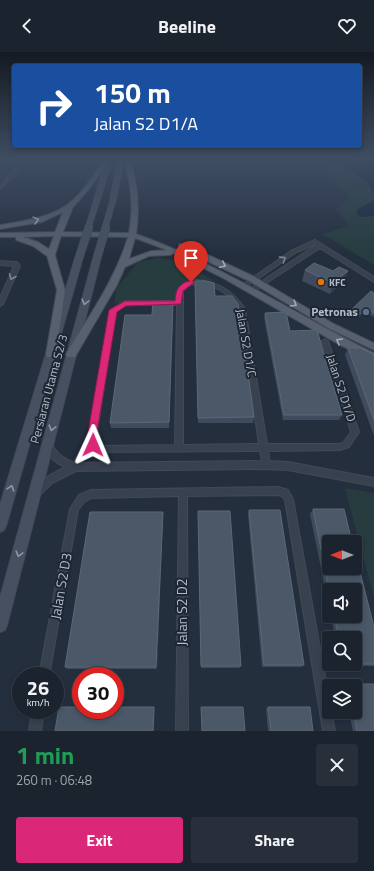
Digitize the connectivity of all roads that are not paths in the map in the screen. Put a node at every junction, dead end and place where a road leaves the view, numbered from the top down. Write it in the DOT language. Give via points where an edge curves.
graph roads {
  1 [pos="85,191"];
  2 [pos="100,191"];
  3 [pos="114,191"];
  4 [pos="134,191"];
  5 [pos="70,206"];
  6 [pos="0,228"];
  7 [pos="58,231"];
  8 [pos="134,233"];
  9 [pos="4,235"];
  10 [pos="317,244"];
  11 [pos="51,255"];
  12 [pos="182,255"];
  13 [pos="0,263"];
  14 [pos="124,265"];
  15 [pos="374,280"];
  16 [pos="256,282"];
  17 [pos="248,288"];
  18 [pos="179,303"];
  19 [pos="0,304"];
  20 [pos="326,341"];
  21 [pos="374,347"];
  22 [pos="51,354"];
  23 [pos="72,354"];
  24 [pos="374,357"];
  25 [pos="47,444"];
  26 [pos="263,448"];
  27 [pos="179,449"];
  28 [pos="266,465"];
  29 [pos="75,467"];
  30 [pos="374,482"];
  31 [pos="182,492"];
  32 [pos="34,494"];
  33 [pos="0,526"];
  34 [pos="0,625"];
  35 [pos="46,667"];
  36 [pos="37,719"];
  37 [pos="35,731"];
  38 [pos="182,731"];
  39 [pos="329,731"];
  1 -- 5 [label="main road"];
  2 -- 22 [label="main road, Persiaran Utama S2/3, bridge"];
  3 -- 23 [label="main road, Persiaran Utama S2/3, one-way, bridge"];
  4 -- 8 [label="main road"];
  6 -- 5 [label="main road, one-way" via="39,220"];
  5 -- 7 [label="main road"];
  6 -- 7 [label="main road"];
  7 -- 8 [label="main road"];
  7 -- 9 [label="main road"];
  7 -- 11 [label="main road"];
  8 -- 12 [label="main road"];
  8 -- 14 [label="main road"];
  8 -- 16 [label="main road, one-way" via="182,247"];
  9 -- 11 [label="main road" via="32,242"];
  10 -- 15 [label="street"];
  10 -- 16 [label="street"];
  16 -- 10 [label="street, one-way" via="293,252"];
  11 -- 22 [label="main road" via="61,290"];
  12 -- 14 [label="main road" via="153,252 141,255"];
  12 -- 17 [label="main road"];
  13 -- 19 [label="street, one-way" via="12,263 16,266"];
  14 -- 23 [label="main road"];
  16 -- 17 [label="street"];
  16 -- 17 [label="street"];
  16 -- 21 [label="main road, one-way" via="326,324"];
  24 -- 17 [label="main road, one-way" via="344,344"];
  18 -- 26 [label="street, Jalan S2 D1/C" via="180,290 191,282 212,285 229,293 238,301 242,309"];
  18 -- 27 [label="street, Jalan S2 D1/C"];
  18 -- 27 [label="street, Jalan S2 D1/D" via="125,303 113,310 92,438 93,445 101,449"];
  20 -- 26 [label="street, Jalan S2 D1/D" via="355,432 353,436 340,447"];
  33 -- 22 [label="main road, Persiaran Utama S2/3, one-way"];
  23 -- 25 [label="main road, Persiaran Utama S2/3, one-way"];
  25 -- 29 [label="street" via="57,459"];
  25 -- 32 [label="main road, Persiaran Utama S2/3"];
  26 -- 27 [label="street, Jalan S2 D1/D"];
  26 -- 28 [label="street, Jalan S2 D1/C"];
  28 -- 29 [label="street"];
  28 -- 30 [label="street" via="288,466"];
  29 -- 32 [label="street" via="49,480"];
  31 -- 35 [label="street, Jalan S2 D3" via="91,494 82,498 74,509"];
  31 -- 38 [label="street, Jalan S2 D2"];
  31 -- 39 [label="street" via="278,491 285,493 289,499"];
  32 -- 34 [label="main road, Persiaran Utama S2/3, one-way"];
  36 -- 37 [label="street"];
}
